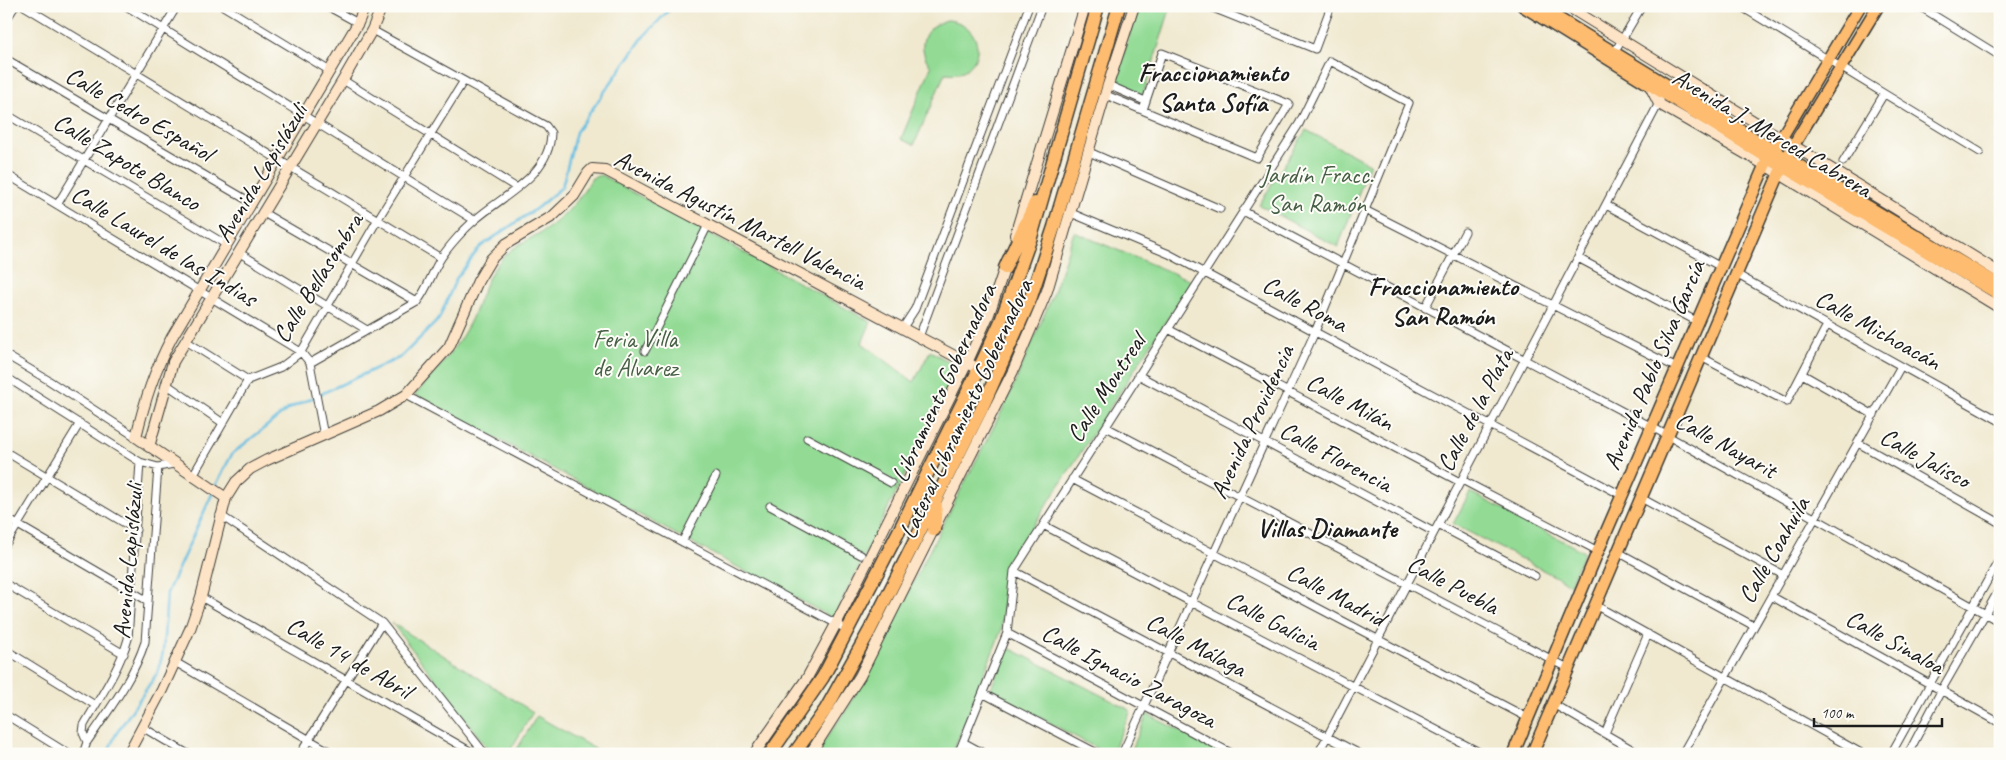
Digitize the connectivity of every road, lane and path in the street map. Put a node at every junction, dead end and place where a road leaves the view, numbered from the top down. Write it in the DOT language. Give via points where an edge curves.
graph roads {
  1 [pos="15,6"];
  2 [pos="24,6"];
  3 [pos="126,6"];
  4 [pos="177,6"];
  5 [pos="223,6"];
  6 [pos="327,6"];
  7 [pos="365,6"];
  8 [pos="382,6"];
  9 [pos="1029,6"];
  10 [pos="1042,6"];
  11 [pos="1085,6"];
  12 [pos="1098,6"];
  13 [pos="1119,6"];
  14 [pos="1124,6"];
  15 [pos="1134,6"];
  16 [pos="1208,6"];
  17 [pos="1331,6"];
  18 [pos="1523,6"];
  19 [pos="1567,6"];
  20 [pos="1642,6"];
  21 [pos="1740,6"];
  22 [pos="1860,6"];
  23 [pos="1878,6"];
  24 [pos="1918,6"];
  25 [pos="1543,7"];
  26 [pos="6,20"];
  27 [pos="1115,22"];
  28 [pos="358,23"];
  29 [pos="164,29"];
  30 [pos="372,30"];
  31 [pos="1622,40"];
  32 [pos="1013,49"];
  33 [pos="1024,52"];
  34 [pos="2000,56"];
  35 [pos="1612,57"];
  36 [pos="6,59"];
  37 [pos="1828,60"];
  38 [pos="1841,68"];
  39 [pos="330,71"];
  40 [pos="136,74"];
  41 [pos="343,80"];
  42 [pos="463,82"];
  43 [pos="1107,90"];
  44 [pos="1884,94"];
  45 [pos="1664,95"];
  46 [pos="1145,101"];
  47 [pos="1409,103"];
  48 [pos="1142,110"];
  49 [pos="6,114"];
  50 [pos="304,116"];
  51 [pos="109,119"];
  52 [pos="317,123"];
  53 [pos="431,134"];
  54 [pos="1780,137"];
  55 [pos="1793,146"];
  56 [pos="1089,152"];
  57 [pos="1980,152"];
  58 [pos="1769,158"];
  59 [pos="278,159"];
  60 [pos="85,160"];
  61 [pos="1843,162"];
  62 [pos="290,166"];
  63 [pos="1783,166"];
  64 [pos="969,168"];
  65 [pos="979,173"];
  66 [pos="6,174"];
  67 [pos="404,177"];
  68 [pos="1047,179"];
  69 [pos="517,188"];
  70 [pos="252,203"];
  71 [pos="57,205"];
  72 [pos="1606,205"];
  73 [pos="1220,209"];
  74 [pos="1365,210"];
  75 [pos="1243,211"];
  76 [pos="262,212"];
  77 [pos="1071,213"];
  78 [pos="378,219"];
  79 [pos="474,220"];
  80 [pos="708,225"];
  81 [pos="1465,232"];
  82 [pos="227,245"];
  83 [pos="238,252"];
  84 [pos="1453,254"];
  85 [pos="441,258"];
  86 [pos="1578,258"];
  87 [pos="352,264"];
  88 [pos="1343,264"];
  89 [pos="1721,267"];
  90 [pos="1005,268"];
  91 [pos="1204,272"];
  92 [pos="2000,273"];
  93 [pos="1736,274"];
  94 [pos="2000,285"];
  95 [pos="199,291"];
  96 [pos="2000,295"];
  97 [pos="211,298"];
  98 [pos="417,302"];
  99 [pos="1553,305"];
  100 [pos="328,306"];
  101 [pos="1425,308"];
  102 [pos="2000,308"];
  103 [pos="1698,322"];
  104 [pos="1827,325"];
  105 [pos="902,329"];
  106 [pos="1168,329"];
  107 [pos="367,330"];
  108 [pos="1315,332"];
  109 [pos="919,337"];
  110 [pos="186,341"];
  111 [pos="645,351"];
  112 [pos="300,352"];
  113 [pos="6,355"];
  114 [pos="1700,357"];
  115 [pos="1524,360"];
  116 [pos="310,363"];
  117 [pos="967,363"];
  118 [pos="1901,366"];
  119 [pos="1678,368"];
  120 [pos="979,369"];
  121 [pos="1802,374"];
  122 [pos="1138,375"];
  123 [pos="6,377"];
  124 [pos="248,380"];
  125 [pos="166,384"];
  126 [pos="1288,392"];
  127 [pos="406,395"];
  128 [pos="1874,415"];
  129 [pos="2000,421"];
  130 [pos="80,423"];
  131 [pos="223,423"];
  132 [pos="1490,425"];
  133 [pos="1106,427"];
  134 [pos="1652,427"];
  135 [pos="324,436"];
  136 [pos="1667,436"];
  137 [pos="136,437"];
  138 [pos="807,438"];
  139 [pos="1265,442"];
  140 [pos="1858,444"];
  141 [pos="149,447"];
  142 [pos="6,452"];
  143 [pos="140,462"];
  144 [pos="174,464"];
  145 [pos="158,467"];
  146 [pos="716,476"];
  147 [pos="47,477"];
  148 [pos="192,477"];
  149 [pos="1072,479"];
  150 [pos="1461,481"];
  151 [pos="891,483"];
  152 [pos="1623,496"];
  153 [pos="937,497"];
  154 [pos="1240,497"];
  155 [pos="226,498"];
  156 [pos="1641,498"];
  157 [pos="770,506"];
  158 [pos="220,515"];
  159 [pos="6,518"];
  160 [pos="1815,519"];
  161 [pos="2000,523"];
  162 [pos="18,525"];
  163 [pos="1043,525"];
  164 [pos="1436,528"];
  165 [pos="136,530"];
  166 [pos="934,530"];
  167 [pos="682,542"];
  168 [pos="6,544"];
  169 [pos="1598,550"];
  170 [pos="1618,552"];
  171 [pos="1214,554"];
  172 [pos="861,555"];
  173 [pos="2000,558"];
  174 [pos="1014,571"];
  175 [pos="1783,575"];
  176 [pos="1535,576"];
  177 [pos="6,584"];
  178 [pos="1407,584"];
  179 [pos="2000,588"];
  180 [pos="132,592"];
  181 [pos="1771,596"];
  182 [pos="202,597"];
  183 [pos="148,601"];
  184 [pos="1192,602"];
  185 [pos="1595,605"];
  186 [pos="1972,607"];
  187 [pos="1986,614"];
  188 [pos="2000,622"];
  189 [pos="382,623"];
  190 [pos="836,624"];
  191 [pos="1754,626"];
  192 [pos="848,630"];
  193 [pos="1007,633"];
  194 [pos="1648,634"];
  195 [pos="1378,639"];
  196 [pos="6,650"];
  197 [pos="1168,653"];
  198 [pos="124,654"];
  199 [pos="1553,660"];
  200 [pos="175,662"];
  201 [pos="1568,668"];
  202 [pos="1725,677"];
  203 [pos="347,679"];
  204 [pos="1929,684"];
  205 [pos="1353,686"];
  206 [pos="1941,691"];
  207 [pos="984,694"];
  208 [pos="1554,704"];
  209 [pos="95,705"];
  210 [pos="1144,707"];
  211 [pos="6,715"];
  212 [pos="1528,718"];
  213 [pos="2000,723"];
  214 [pos="142,727"];
  215 [pos="1605,733"];
  216 [pos="1327,736"];
  217 [pos="309,739"];
  218 [pos="87,742"];
  219 [pos="963,742"];
  220 [pos="69,754"];
  221 [pos="83,754"];
  222 [pos="128,754"];
  223 [pos="188,754"];
  224 [pos="300,754"];
  225 [pos="334,754"];
  226 [pos="475,754"];
  227 [pos="486,754"];
  228 [pos="754,754"];
  229 [pos="770,754"];
  230 [pos="794,754"];
  231 [pos="810,754"];
  232 [pos="958,754"];
  233 [pos="985,754"];
  234 [pos="1099,754"];
  235 [pos="1122,754"];
  236 [pos="1232,754"];
  237 [pos="1318,754"];
  238 [pos="1360,754"];
  239 [pos="1483,754"];
  240 [pos="1513,754"];
  241 [pos="1532,754"];
  242 [pos="1640,754"];
  243 [pos="1682,754"];
  244 [pos="1863,754"];
  245 [pos="1891,754"];
  246 [pos="1908,754"];
  1 -- 26 [label="street"];
  2 -- 40 [label="street"];
  3 -- 29 [label="street"];
  4 -- 29 [label="street"];
  5 -- 39 [label="street"];
  6 -- 28 [label="street"];
  7 -- 28 [label="street, Avenida Lapislázuli"];
  8 -- 30 [label="street, Avenida Lapislázuli"];
  9 -- 32 [label="street"];
  10 -- 33 [label="street"];
  11 -- 90 [label="street, Lateral Libramiento Gobernadora"];
  12 -- 68 [label="highway, Libramiento Gobernadora"];
  13 -- 27 [label="highway, Libramiento Gobernadora"];
  14 -- 27 [label="highway"];
  15 -- 43 [label="street, Lateral Libramiento Gobernadora"];
  16 -- 17 [label="street" via="1314,49"];
  18 -- 35 [label="main road, Avenida J. Merced Cabrera"];
  19 -- 31 [label="street"];
  20 -- 31 [label="street"];
  21 -- 37 [label="street"];
  22 -- 37 [label="main road, Avenida Pablo Silva García"];
  23 -- 38 [label="main road, Avenida Pablo Silva García"];
  24 -- 34 [label="street"];
  25 -- 35 [label="main road, Avenida J. Merced Cabrera"];
  27 -- 153 [label="highway, Libramiento Gobernadora" via="1030,300 981,410"];
  28 -- 39 [label="street, Avenida Lapislázuli"];
  29 -- 40 [label="street"];
  29 -- 50 [label="street"];
  30 -- 41 [label="street, Avenida Lapislázuli"];
  30 -- 42 [label="street"];
  31 -- 35 [label="street"];
  31 -- 54 [label="street"];
  32 -- 33 [label="street"];
  32 -- 64 [label="street"];
  33 -- 65 [label="street"];
  35 -- 45 [label="main road, Avenida J. Merced Cabrera"];
  35 -- 45 [label="main road, Avenida J. Merced Cabrera"];
  36 -- 51 [label="street, Calle Cedro Español"];
  37 -- 38 [label="street"];
  37 -- 54 [label="main road, Avenida Pablo Silva García"];
  38 -- 44 [label="street"];
  38 -- 55 [label="main road, Avenida Pablo Silva García"];
  39 -- 50 [label="street, Avenida Lapislázuli"];
  40 -- 51 [label="street"];
  40 -- 59 [label="street"];
  41 -- 52 [label="street, Avenida Lapislázuli"];
  41 -- 53 [label="street"];
  42 -- 53 [label="street, Calle Bellasombra"];
  42 -- 69 [label="street" via="546,126 551,133 544,160 535,173"];
  43 -- 46 [label="street"];
  43 -- 48 [label="street"];
  43 -- 56 [label="street, Lateral Libramiento Gobernadora"];
  44 -- 57 [label="street"];
  44 -- 61 [label="street"];
  45 -- 58 [label="main road, Avenida J. Merced Cabrera"];
  45 -- 58 [label="street"];
  45 -- 72 [label="street, Calle de la Plata"];
  46 -- 48 [label="street"];
  46 -- 48 [label="street" via="1162,53 1289,104 1257,158"];
  47 -- 74 [label="street, Avenida Providencia"];
  47 -- 75 [label="street, Calle Montreal" via="1330,61 1299,124"];
  49 -- 60 [label="street, Calle Zapote Blanco"];
  50 -- 52 [label="street"];
  50 -- 59 [label="street, Avenida Lapislázuli"];
  51 -- 60 [label="street"];
  51 -- 70 [label="street, Calle Cedro Español"];
  52 -- 62 [label="street, Avenida Lapislázuli"];
  52 -- 67 [label="street"];
  53 -- 67 [label="street, Calle Bellasombra"];
  53 -- 69 [label="street"];
  54 -- 55 [label="street"];
  54 -- 58 [label="main road, Avenida Pablo Silva García"];
  55 -- 63 [label="main road, Avenida Pablo Silva García"];
  55 -- 92 [label="street"];
  56 -- 73 [label="street"];
  56 -- 77 [label="street, Lateral Libramiento Gobernadora"];
  58 -- 63 [label="main road, Avenida J. Merced Cabrera"];
  58 -- 63 [label="street"];
  58 -- 89 [label="main road, Avenida Pablo Silva García"];
  59 -- 62 [label="street"];
  59 -- 70 [label="street, Avenida Lapislázuli"];
  60 -- 71 [label="street"];
  60 -- 82 [label="street, Calle Zapote Blanco"];
  62 -- 76 [label="street, Avenida Lapislázuli"];
  62 -- 78 [label="street"];
  63 -- 93 [label="main road, Avenida Pablo Silva García"];
  63 -- 94 [label="main road, Avenida J. Merced Cabrera"];
  63 -- 96 [label="main road, Avenida J. Merced Cabrera"];
  63 -- 102 [label="street"];
  64 -- 65 [label="street"];
  64 -- 105 [label="street" via="915,309"];
  65 -- 109 [label="street"];
  66 -- 71 [label="street, Calle Laurel de las Indias"];
  67 -- 78 [label="street, Calle Bellasombra"];
  67 -- 79 [label="street"];
  68 -- 90 [label="highway"];
  68 -- 120 [label="highway, Libramiento Gobernadora" via="1021,269"];
  69 -- 79 [label="street"];
  70 -- 82 [label="street, Avenida Lapislázuli"];
  71 -- 95 [label="street, Calle Laurel de las Indias"];
  72 -- 86 [label="street, Calle de la Plata"];
  72 -- 89 [label="street"];
  74 -- 84 [label="street"];
  74 -- 88 [label="street, Avenida Providencia"];
  75 -- 88 [label="street, Calle Nayarit"];
  75 -- 91 [label="street, Calle Montreal"];
  76 -- 83 [label="street, Avenida Lapislázuli"];
  76 -- 87 [label="street"];
  77 -- 91 [label="street, Calle Roma"];
  77 -- 166 [label="street, Lateral Libramiento Gobernadora" via="1047,292 1013,371"];
  78 -- 85 [label="street"];
  78 -- 87 [label="street, Calle Bellasombra"];
  79 -- 85 [label="street"];
  80 -- 105 [label="street, Avenida Agustín Martell Valencia"];
  80 -- 111 [label="street"];
  80 -- 127 [label="street, Avenida Agustín Martell Valencia" via="605,170 592,169 574,196 553,216 506,244 491,259 449,348"];
  81 -- 84 [label="street"];
  82 -- 95 [label="street, Avenida Lapislázuli"];
  83 -- 97 [label="street, Avenida Lapislázuli"];
  83 -- 100 [label="street"];
  84 -- 99 [label="street"];
  84 -- 101 [label="street"];
  85 -- 98 [label="street" via="426,291"];
  86 -- 99 [label="street, Calle de la Plata"];
  86 -- 103 [label="street"];
  87 -- 98 [label="street"];
  87 -- 100 [label="street, Calle Bellasombra"];
  88 -- 101 [label="street, Calle Nayarit"];
  88 -- 108 [label="street, Avenida Providencia"];
  89 -- 103 [label="main road, Avenida Pablo Silva García"];
  90 -- 117 [label="street, Lateral Libramiento Gobernadora"];
  91 -- 106 [label="street, Calle Montreal"];
  91 -- 108 [label="street, Calle Roma"];
  93 -- 104 [label="street, Calle Michoacán"];
  93 -- 114 [label="main road, Avenida Pablo Silva García"];
  95 -- 97 [label="street, Calle Laurel de las Indias"];
  95 -- 137 [label="street, Avenida Lapislázuli" via="158,363"];
  97 -- 110 [label="street, Avenida Lapislázuli"];
  97 -- 112 [label="street, Calle Laurel de las Indias"];
  98 -- 107 [label="street"];
  99 -- 115 [label="street, Calle de la Plata"];
  99 -- 119 [label="street"];
  100 -- 107 [label="street"];
  100 -- 112 [label="street, Calle Bellasombra"];
  101 -- 115 [label="street, Calle Nayarit"];
  103 -- 119 [label="main road, Avenida Pablo Silva García"];
  104 -- 118 [label="street, Calle Michoacán"];
  104 -- 121 [label="street"];
  105 -- 109 [label="street, Avenida Agustín Martell Valencia"];
  106 -- 122 [label="street, Calle Montreal"];
  106 -- 126 [label="street, Calle Milán"];
  107 -- 116 [label="street"];
  108 -- 126 [label="street, Avenida Providencia"];
  108 -- 132 [label="street, Calle Roma"];
  109 -- 117 [label="street, Avenida Agustín Martell Valencia"];
  110 -- 124 [label="street"];
  110 -- 125 [label="street, Avenida Lapislázuli" via="173,362"];
  112 -- 116 [label="street, Calle Laurel de las Indias"];
  112 -- 124 [label="street, Calle Bellasombra" via="281,367"];
  113 -- 137 [label="street"];
  114 -- 121 [label="street" via="1787,402"];
  114 -- 136 [label="main road, Avenida Pablo Silva García"];
  115 -- 132 [label="street, Calle de la Plata"];
  115 -- 134 [label="street, Calle Nayarit"];
  116 -- 135 [label="street"];
  117 -- 120 [label="street, Avenida Agustín Martell Valencia"];
  117 -- 190 [label="street, Lateral Libramiento Gobernadora"];
  118 -- 128 [label="street, Calle Coahuila"];
  118 -- 129 [label="street, Calle Michoacán"];
  119 -- 134 [label="main road, Avenida Pablo Silva García"];
  120 -- 192 [label="highway, Libramiento Gobernadora"];
  121 -- 128 [label="street"];
  122 -- 133 [label="street, Calle Montreal"];
  122 -- 139 [label="street, Calle Florencia"];
  123 -- 130 [label="street"];
  124 -- 131 [label="street"];
  125 -- 131 [label="street"];
  125 -- 141 [label="street, Avenida Lapislázuli"];
  126 -- 139 [label="street, Avenida Providencia"];
  126 -- 150 [label="street, Calle Milán"];
  127 -- 135 [label="street, Avenida Agustín Martell Valencia"];
  127 -- 167 [label="street"];
  128 -- 140 [label="street, Calle Coahuila"];
  130 -- 143 [label="street"];
  130 -- 147 [label="street"];
  131 -- 148 [label="street"];
  132 -- 150 [label="street, Calle de la Plata"];
  132 -- 152 [label="street, Calle Roma"];
  133 -- 149 [label="street, Calle Montreal"];
  133 -- 154 [label="street, Calle Puebla"];
  134 -- 136 [label="street, Calle Nayarit"];
  134 -- 152 [label="main road, Avenida Pablo Silva García"];
  135 -- 155 [label="street, Avenida Agustín Martell Valencia" via="250,469"];
  136 -- 156 [label="main road, Avenida Pablo Silva García"];
  136 -- 160 [label="street, Calle Nayarit"];
  137 -- 141 [label="street"];
  138 -- 151 [label="street"];
  139 -- 154 [label="street, Avenida Providencia"];
  139 -- 164 [label="street, Calle Florencia"];
  140 -- 160 [label="street, Calle Coahuila"];
  140 -- 161 [label="street, Calle Jalisco"];
  141 -- 144 [label="street"];
  142 -- 147 [label="street"];
  143 -- 145 [label="street"];
  143 -- 165 [label="street, Avenida Lapislázuli"];
  144 -- 145 [label="street"];
  144 -- 148 [label="street"];
  145 -- 183 [label="street, Avenida Lapislázuli"];
  146 -- 167 [label="street"];
  147 -- 162 [label="street"];
  147 -- 165 [label="street"];
  148 -- 155 [label="street"];
  149 -- 163 [label="street, Calle Montreal"];
  149 -- 171 [label="street, Calle Madrid"];
  150 -- 164 [label="street, Calle de la Plata"];
  150 -- 169 [label="street, Calle Milán"];
  152 -- 169 [label="main road, Avenida Pablo Silva García"];
  153 -- 166 [label="highway"];
  153 -- 230 [label="highway, Libramiento Gobernadora" via="826,709"];
  154 -- 171 [label="street, Avenida Providencia"];
  154 -- 178 [label="street, Calle Puebla"];
  155 -- 158 [label="street, Avenida Agustín Martell Valencia"];
  156 -- 170 [label="main road, Avenida Pablo Silva García"];
  156 -- 175 [label="street"];
  157 -- 172 [label="street"];
  158 -- 182 [label="street, Avenida Agustín Martell Valencia"];
  158 -- 189 [label="street"];
  159 -- 162 [label="street"];
  160 -- 175 [label="street, Calle Coahuila"];
  160 -- 186 [label="street, Calle Nayarit"];
  162 -- 168 [label="street"];
  162 -- 180 [label="street"];
  163 -- 174 [label="street, Calle Montreal"];
  163 -- 184 [label="street, Calle Galicia"];
  164 -- 176 [label="street, Calle Florencia"];
  164 -- 178 [label="street, Calle de la Plata"];
  165 -- 180 [label="street, Avenida Lapislázuli"];
  166 -- 231 [label="street, Lateral Libramiento Gobernadora" via="860,676"];
  167 -- 190 [label="street"];
  169 -- 199 [label="main road, Avenida Pablo Silva García"];
  170 -- 185 [label="main road, Avenida Pablo Silva García"];
  170 -- 191 [label="street"];
  171 -- 184 [label="street, Avenida Providencia"];
  171 -- 195 [label="street, Calle Madrid"];
  173 -- 186 [label="street"];
  174 -- 193 [label="street, Calle Montreal"];
  174 -- 197 [label="street, Calle Málaga"];
  175 -- 181 [label="street, Calle Coahuila"];
  177 -- 198 [label="street"];
  178 -- 195 [label="street, Calle de la Plata"];
  178 -- 199 [label="street, Calle Puebla"];
  179 -- 187 [label="street"];
  180 -- 183 [label="street"];
  180 -- 198 [label="street, Avenida Lapislázuli"];
  181 -- 191 [label="street, Calle Coahuila"];
  181 -- 204 [label="street, Calle Sinaloa"];
  182 -- 200 [label="street, Avenida Agustín Martell Valencia"];
  182 -- 203 [label="street, Calle 14 de Abril"];
  183 -- 218 [label="street, Avenida Lapislázuli" via="145,642 139,659"];
  184 -- 197 [label="street, Avenida Providencia"];
  184 -- 205 [label="street, Calle Galicia"];
  185 -- 194 [label="street"];
  185 -- 201 [label="main road, Avenida Pablo Silva García"];
  186 -- 187 [label="street, Calle Nayarit"];
  186 -- 204 [label="street"];
  187 -- 188 [label="street, Calle Nayarit"];
  187 -- 206 [label="street"];
  189 -- 203 [label="street"];
  189 -- 227 [label="street"];
  190 -- 192 [label="street"];
  190 -- 228 [label="street, Lateral Libramiento Gobernadora" via="807,678"];
  191 -- 202 [label="street, Calle Coahuila"];
  192 -- 229 [label="highway, Libramiento Gobernadora" via="823,677"];
  193 -- 207 [label="street, Calle Montreal"];
  193 -- 210 [label="street, Calle Ignacio Zaragoza"];
  194 -- 202 [label="street"];
  194 -- 215 [label="street"];
  195 -- 205 [label="street, Calle de la Plata"];
  195 -- 212 [label="street, Calle Madrid"];
  196 -- 209 [label="street"];
  197 -- 210 [label="street, Avenida Providencia"];
  197 -- 216 [label="street, Calle Málaga"];
  198 -- 209 [label="street, Avenida Lapislázuli"];
  199 -- 201 [label="street, Calle Puebla"];
  199 -- 212 [label="main road, Avenida Pablo Silva García"];
  200 -- 214 [label="street, Avenida Agustín Martell Valencia"];
  200 -- 217 [label="street"];
  201 -- 208 [label="main road, Avenida Pablo Silva García"];
  202 -- 243 [label="street, Calle Coahuila"];
  202 -- 244 [label="street"];
  203 -- 217 [label="street"];
  203 -- 226 [label="street, Calle 14 de Abril"];
  204 -- 206 [label="street, Calle Sinaloa"];
  204 -- 245 [label="street"];
  205 -- 216 [label="street, Calle de la Plata"];
  205 -- 239 [label="street, Calle Galicia"];
  206 -- 213 [label="street, Calle Sinaloa"];
  206 -- 246 [label="street"];
  207 -- 219 [label="street, Calle Montreal"];
  207 -- 234 [label="street"];
  208 -- 215 [label="street"];
  208 -- 241 [label="main road, Avenida Pablo Silva García"];
  209 -- 218 [label="street, Avenida Lapislázuli" via="84,725"];
  210 -- 235 [label="street, Avenida Providencia"];
  210 -- 236 [label="street, Calle Ignacio Zaragoza"];
  211 -- 220 [label="street"];
  212 -- 240 [label="main road, Avenida Pablo Silva García"];
  214 -- 222 [label="street, Avenida Agustín Martell Valencia"];
  214 -- 223 [label="street"];
  215 -- 242 [label="street"];
  216 -- 237 [label="street, Calle de la Plata"];
  216 -- 238 [label="street, Calle Málaga"];
  217 -- 224 [label="street"];
  217 -- 225 [label="street"];
  218 -- 221 [label="street"];
  219 -- 232 [label="street, Calle Montreal"];
  219 -- 233 [label="street"];
}
